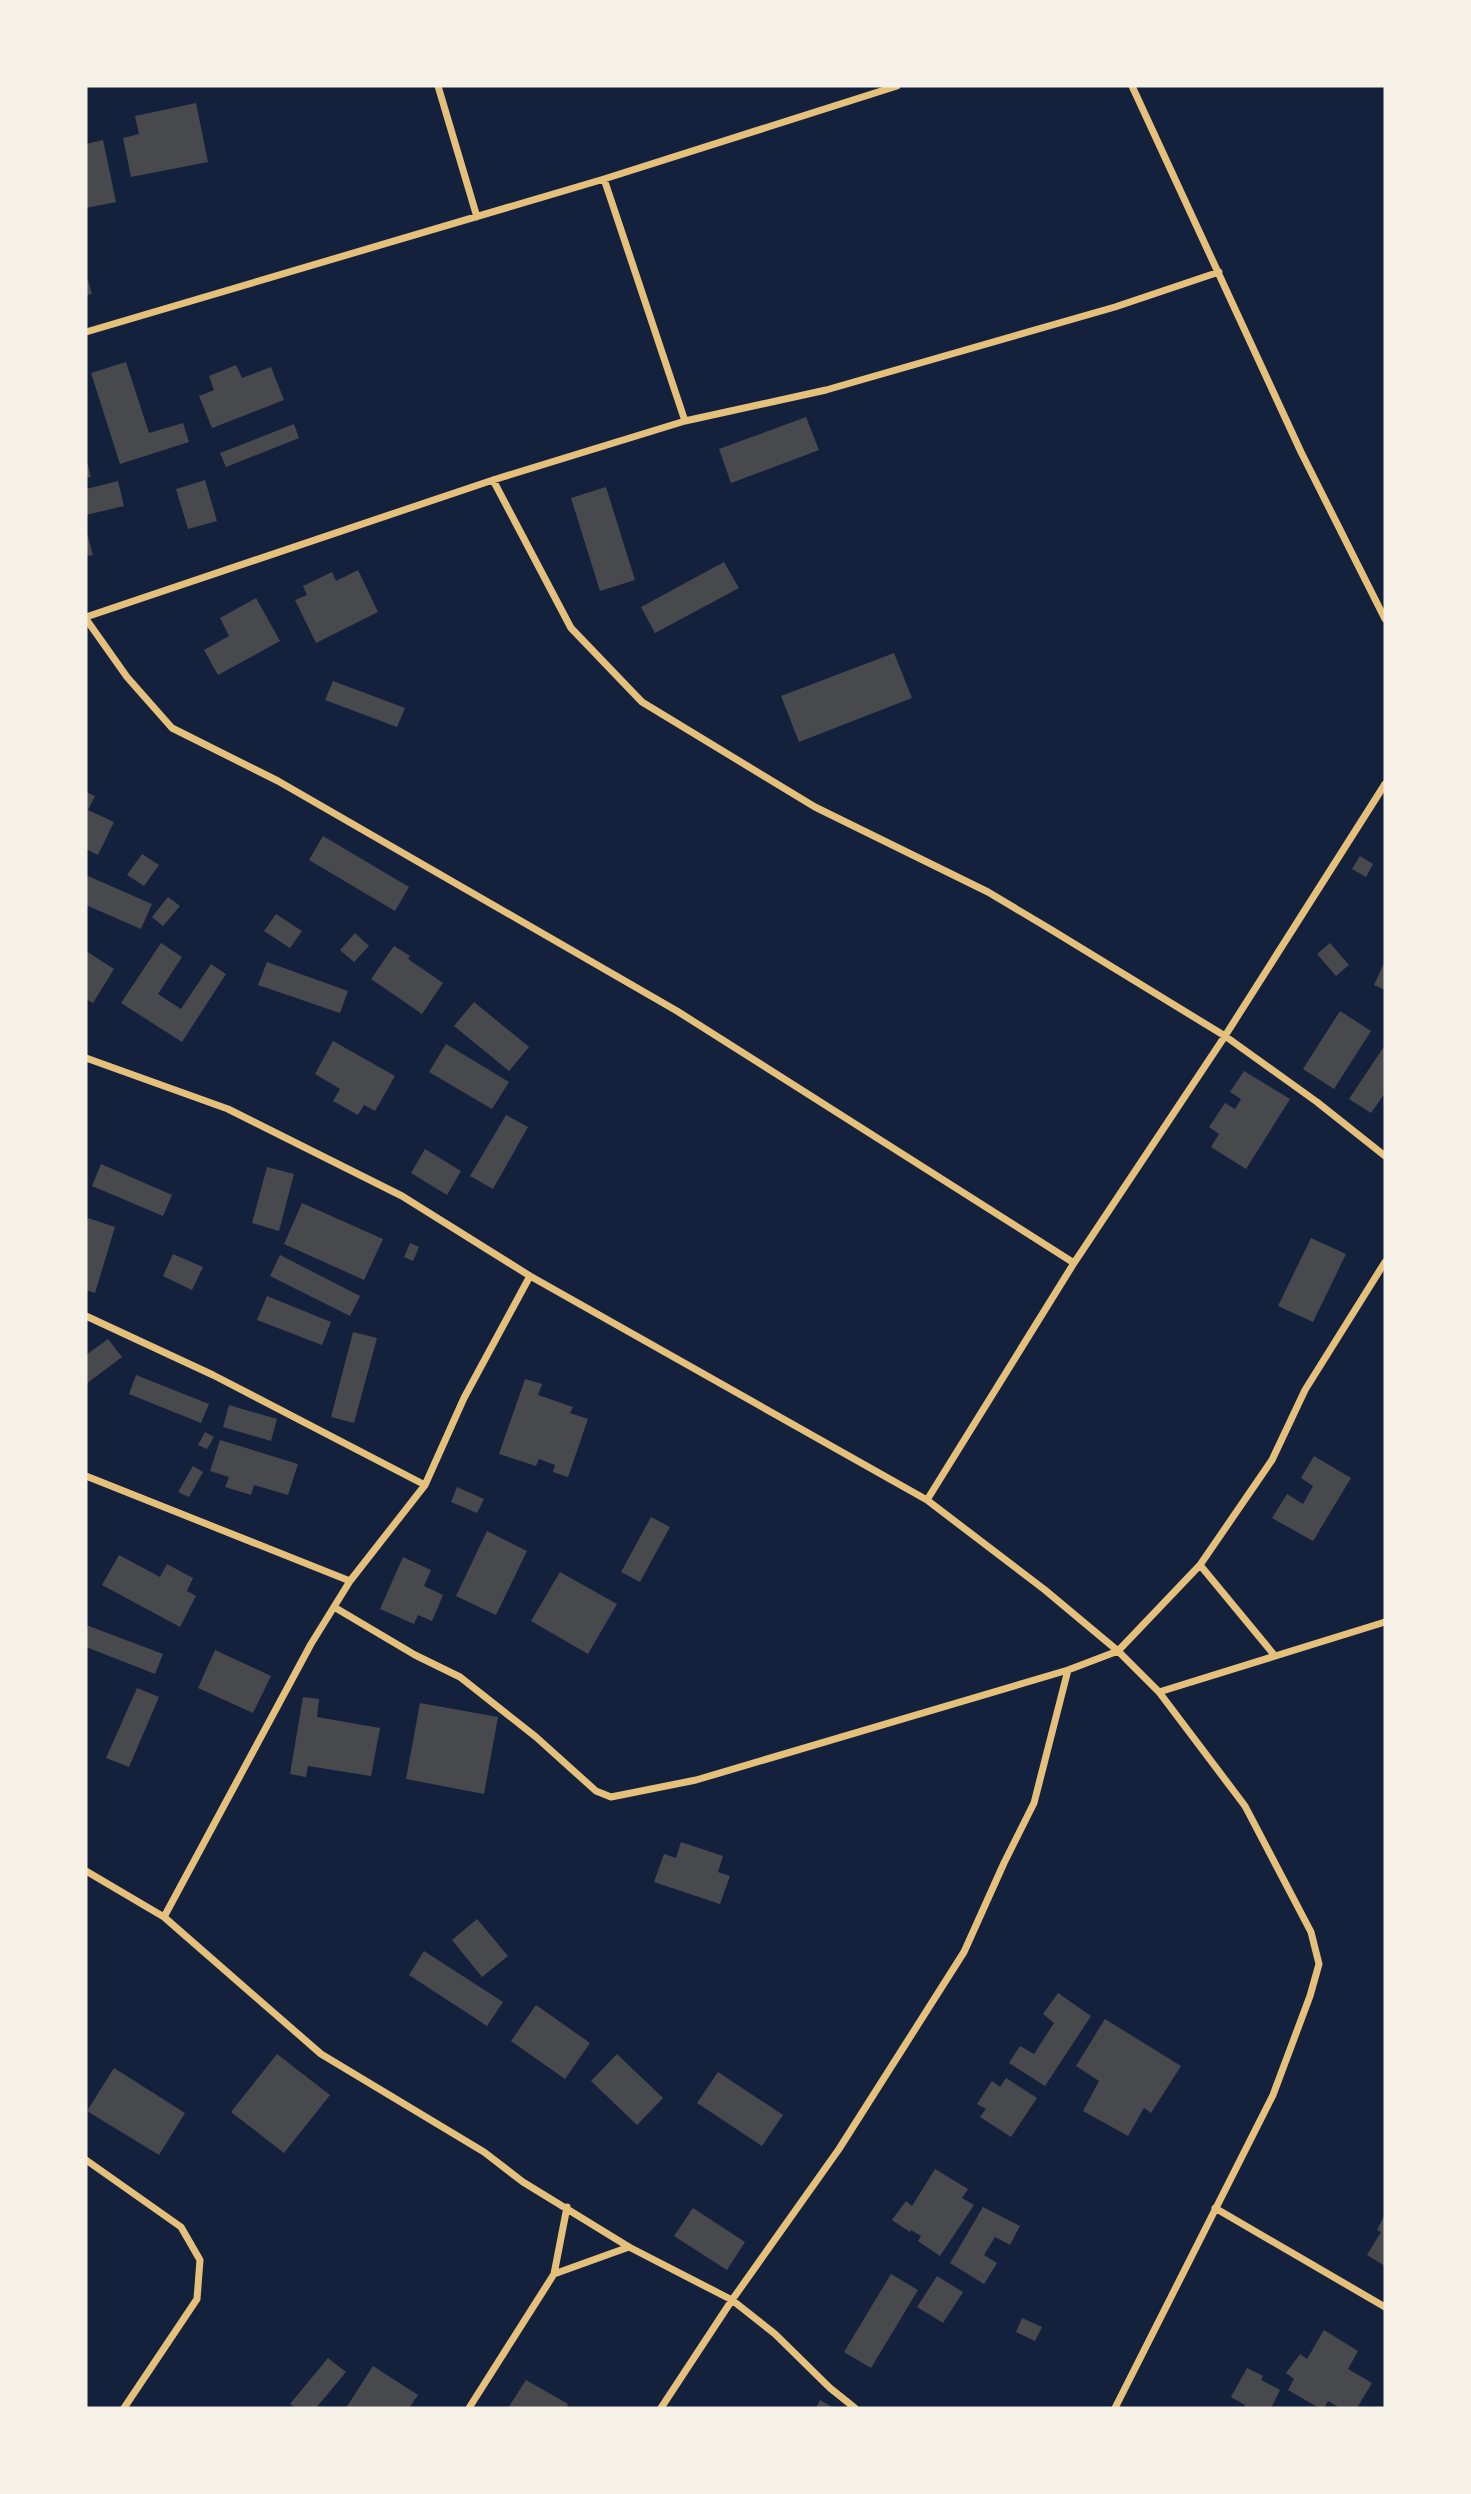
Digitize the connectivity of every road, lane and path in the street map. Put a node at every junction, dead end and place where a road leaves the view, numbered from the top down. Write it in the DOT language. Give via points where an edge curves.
graph roads {
  1 [pos="438,86"];
  2 [pos="897,86"];
  3 [pos="1132,86"];
  4 [pos="604,179"];
  5 [pos="477,217"];
  6 [pos="1219,272"];
  7 [pos="86,332"];
  8 [pos="685,421"];
  9 [pos="493,480"];
  10 [pos="86,618"];
  11 [pos="1385,619"];
  12 [pos="1385,784"];
  13 [pos="1225,1037"];
  14 [pos="86,1058"];
  15 [pos="1385,1156"];
  16 [pos="1385,1262"];
  17 [pos="1074,1263"];
  18 [pos="530,1276"];
  19 [pos="86,1316"];
  20 [pos="86,1476"];
  21 [pos="425,1485"];
  22 [pos="927,1500"];
  23 [pos="1200,1565"];
  24 [pos="350,1581"];
  25 [pos="334,1607"];
  26 [pos="1385,1622"];
  27 [pos="1118,1651"];
  28 [pos="1275,1656"];
  29 [pos="1068,1670"];
  30 [pos="1159,1692"];
  31 [pos="86,1871"];
  32 [pos="164,1917"];
  33 [pos="86,2160"];
  34 [pos="568,2207"];
  35 [pos="1215,2208"];
  36 [pos="629,2247"];
  37 [pos="554,2274"];
  38 [pos="732,2300"];
  39 [pos="1385,2307"];
  40 [pos="124,2408"];
  41 [pos="468,2408"];
  42 [pos="661,2408"];
  43 [pos="855,2408"];
  44 [pos="1115,2408"];
  1 -- 5 [label="street"];
  2 -- 4 [label="street"];
  3 -- 6 [label="street"];
  4 -- 5 [label="street"];
  4 -- 8 [label="street"];
  5 -- 7 [label="street"];
  6 -- 8 [label="street" via="1115,307 826,390"];
  6 -- 11 [label="street" via="1301,452"];
  8 -- 9 [label="street"];
  9 -- 10 [label="street"];
  9 -- 13 [label="street" via="571,628 642,702 815,807 988,892"];
  10 -- 17 [label="street" via="127,677 172,728 278,781 677,1011"];
  12 -- 13 [label="street"];
  13 -- 15 [label="street"];
  13 -- 17 [label="street"];
  14 -- 18 [label="street" via="228,1109 402,1196"];
  16 -- 23 [label="street" via="1304,1390 1272,1460"];
  17 -- 22 [label="street"];
  18 -- 21 [label="street" via="464,1398"];
  18 -- 22 [label="street"];
  19 -- 21 [label="street" via="213,1375"];
  20 -- 24 [label="street"];
  21 -- 24 [label="street"];
  22 -- 27 [label="street"];
  23 -- 27 [label="street"];
  23 -- 28 [label="street"];
  24 -- 25 [label="street"];
  25 -- 29 [label="street" via="460,1677 596,1791 611,1797 696,1780"];
  25 -- 32 [label="street"];
  26 -- 28 [label="street"];
  27 -- 29 [label="street"];
  27 -- 30 [label="street"];
  28 -- 30 [label="street"];
  29 -- 38 [label="street" via="1034,1803 964,1952 839,2149"];
  30 -- 35 [label="street" via="1244,1806 1311,1932 1319,1964 1273,2095"];
  31 -- 32 [label="street"];
  32 -- 34 [label="street" via="321,2054"];
  33 -- 40 [label="street" via="181,2227 200,2260 197,2300"];
  34 -- 36 [label="street"];
  34 -- 37 [label="street"];
  35 -- 39 [label="street"];
  35 -- 44 [label="street"];
  36 -- 37 [label="street"];
  36 -- 38 [label="street"];
  37 -- 41 [label="street"];
  38 -- 42 [label="street"];
  38 -- 43 [label="street"];
}
